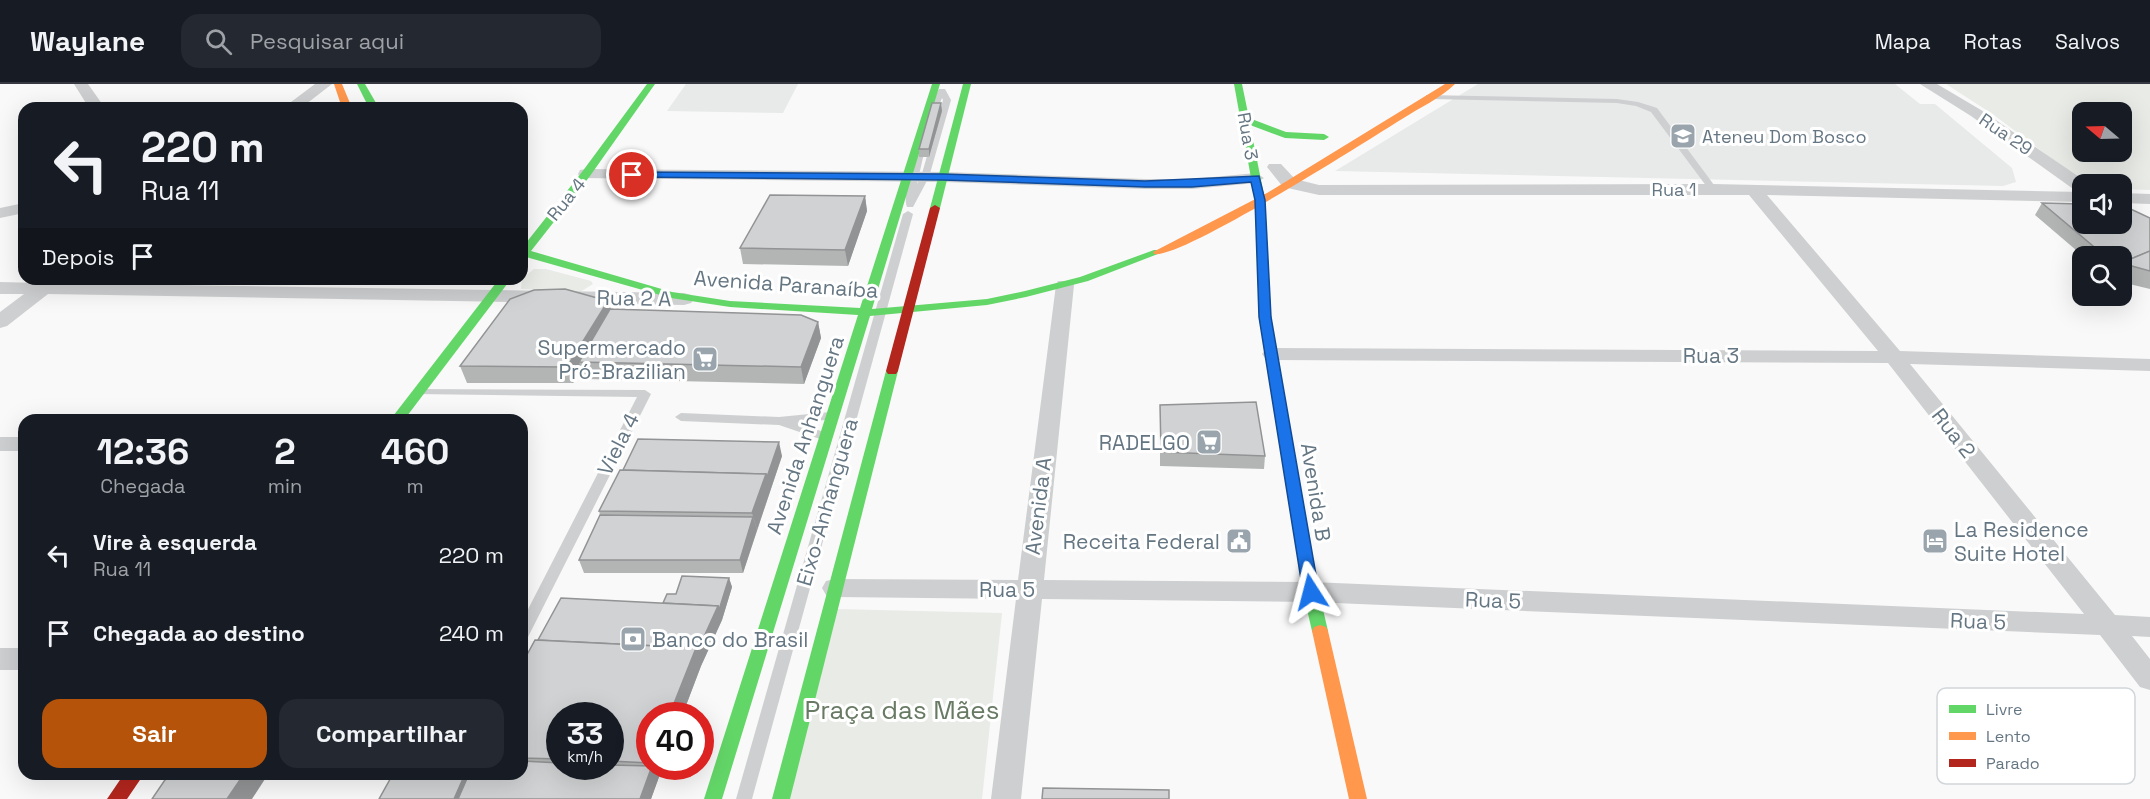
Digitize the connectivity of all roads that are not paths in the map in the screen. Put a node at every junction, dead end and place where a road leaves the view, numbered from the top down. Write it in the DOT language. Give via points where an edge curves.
graph roads {
  1 [pos="81,84"];
  2 [pos="325,84"];
  3 [pos="338,84"];
  4 [pos="361,84"];
  5 [pos="651,84"];
  6 [pos="967,84"];
  7 [pos="1238,84"];
  8 [pos="1451,84"];
  9 [pos="1927,84"];
  10 [pos="941,86"];
  11 [pos="1429,97"];
  12 [pos="93,102"];
  13 [pos="300,102"];
  14 [pos="345,102"];
  15 [pos="371,102"];
  16 [pos="1245,120"];
  17 [pos="1305,149"];
  18 [pos="1280,164"];
  19 [pos="586,174"];
  20 [pos="943,177"];
  21 [pos="914,178"];
  22 [pos="2072,180"];
  23 [pos="1289,183"];
  24 [pos="1258,189"];
  25 [pos="1713,189"];
  26 [pos="1754,190"];
  27 [pos="1228,194"];
  28 [pos="2072,197"];
  29 [pos="2132,198"];
  30 [pos="2150,199"];
  31 [pos="18,209"];
  32 [pos="0,213"];
  33 [pos="2132,214"];
  34 [pos="2140,217"];
  35 [pos="528,235"];
  36 [pos="528,255"];
  37 [pos="628,268"];
  38 [pos="38,285"];
  39 [pos="49,285"];
  40 [pos="87,285"];
  41 [pos="501,285"];
  42 [pos="1065,285"];
  43 [pos="0,288"];
  44 [pos="693,292"];
  45 [pos="918,294"];
  46 [pos="493,296"];
  47 [pos="886,297"];
  48 [pos="870,298"];
  49 [pos="908,312"];
  50 [pos="866,313"];
  51 [pos="881,313"];
  52 [pos="0,322"];
  53 [pos="1272,354"];
  54 [pos="1894,357"];
  55 [pos="2150,365"];
  56 [pos="417,392"];
  57 [pos="401,414"];
  58 [pos="832,416"];
  59 [pos="681,417"];
  60 [pos="779,421"];
  61 [pos="826,437"];
  62 [pos="0,444"];
  63 [pos="18,444"];
  64 [pos="835,588"];
  65 [pos="1028,589"];
  66 [pos="1311,592"];
  67 [pos="528,623"];
  68 [pos="2106,626"];
  69 [pos="2150,627"];
  70 [pos="0,659"];
  71 [pos="18,659"];
  72 [pos="2150,679"];
  73 [pos="130,780"];
  74 [pos="116,799"];
  75 [pos="713,799"];
  76 [pos="744,799"];
  77 [pos="781,799"];
  78 [pos="1006,799"];
  79 [pos="1358,799"];
  1 -- 12 [label="street"];
  2 -- 13 [label="street"];
  3 -- 14 [label="main road"];
  4 -- 15 [label="main road"];
  5 -- 19 [label="main road, Rua 4"];
  6 -- 20 [label="main road"];
  7 -- 16 [label="main road, Rua 3"];
  8 -- 11 [label="main road"];
  9 -- 22 [label="street, Rua 29"];
  10 -- 21 [label="main road, Avenida Anhanguera"];
  11 -- 23 [label="main road"];
  11 -- 25 [label="lane" via="1638,104 1654,110"];
  16 -- 17 [label="main road" via="1285,135 1330,134"];
  16 -- 24 [label="main road, Rua 3"];
  18 -- 23 [label="street"];
  18 -- 24 [label="main road"];
  19 -- 21 [label="street"];
  19 -- 35 [label="main road, Rua 4"];
  20 -- 21 [label="street"];
  20 -- 24 [label="street"];
  20 -- 45 [label="main road"];
  21 -- 47 [label="lane, Eixo-Anhanguera"];
  21 -- 48 [label="main road, Avenida Anhanguera"];
  23 -- 24 [label="main road"];
  23 -- 25 [label="street, Rua 1" via="1319,190"];
  24 -- 27 [label="main road"];
  24 -- 42 [label="main road, Avenida Paranaíba" via="1198,235 1122,267"];
  24 -- 53 [label="main road, Avenida B" via="1265,317"];
  25 -- 26 [label="street, Rua 1"];
  26 -- 28 [label="street, Rua 1"];
  26 -- 54 [label="street, Rua 2"];
  29 -- 30 [label="street"];
  31 -- 32 [label="street"];
  33 -- 34 [label="street"];
  35 -- 37 [label="main road"];
  36 -- 44 [label="main road, Avenida Paranaíba"];
  38 -- 43 [label="street, Rua 2 A"];
  39 -- 52 [label="street"];
  40 -- 46 [label="street, Rua 2 A"];
  41 -- 46 [label="main road"];
  42 -- 49 [label="main road, Avenida Paranaíba" via="987,302"];
  42 -- 65 [label="street, Avenida A"];
  44 -- 46 [label="street, Rua 2 A"];
  44 -- 48 [label="main road, Avenida Paranaíba"];
  44 -- 50 [label="main road, Avenida Paranaíba" via="744,305"];
  45 -- 47 [label="main road, Avenida Paranaíba"];
  45 -- 49 [label="main road"];
  46 -- 56 [label="main road"];
  47 -- 48 [label="main road, Avenida Paranaíba"];
  47 -- 51 [label="lane, Eixo-Anhanguera"];
  48 -- 50 [label="main road, Avenida Anhanguera"];
  49 -- 51 [label="main road, Avenida Paranaíba"];
  49 -- 64 [label="main road"];
  50 -- 51 [label="main road, Avenida Paranaíba"];
  50 -- 58 [label="main road, Avenida Anhanguera"];
  51 -- 76 [label="lane, Eixo-Anhanguera"];
  53 -- 54 [label="street, Rua 3"];
  53 -- 66 [label="main road, Avenida B"];
  54 -- 55 [label="street, Rua 3"];
  54 -- 68 [label="street, Rua 2"];
  56 -- 57 [label="main road"];
  56 -- 67 [label="lane, Viela 4" via="645,394"];
  58 -- 60 [label="lane"];
  58 -- 61 [label="main road, Avenida Anhanguera"];
  59 -- 60 [label="lane"];
  60 -- 61 [label="lane"];
  61 -- 75 [label="main road, Avenida Anhanguera"];
  62 -- 63 [label="street"];
  64 -- 65 [label="street, Rua 5"];
  64 -- 77 [label="main road"];
  65 -- 66 [label="street, Rua 5"];
  65 -- 78 [label="street, Avenida A"];
  66 -- 68 [label="street, Rua 5"];
  66 -- 79 [label="main road, Avenida B"];
  68 -- 69 [label="street, Rua 5"];
  68 -- 72 [label="street, Rua 2"];
  70 -- 71 [label="street"];
  73 -- 74 [label="main road"];
}
